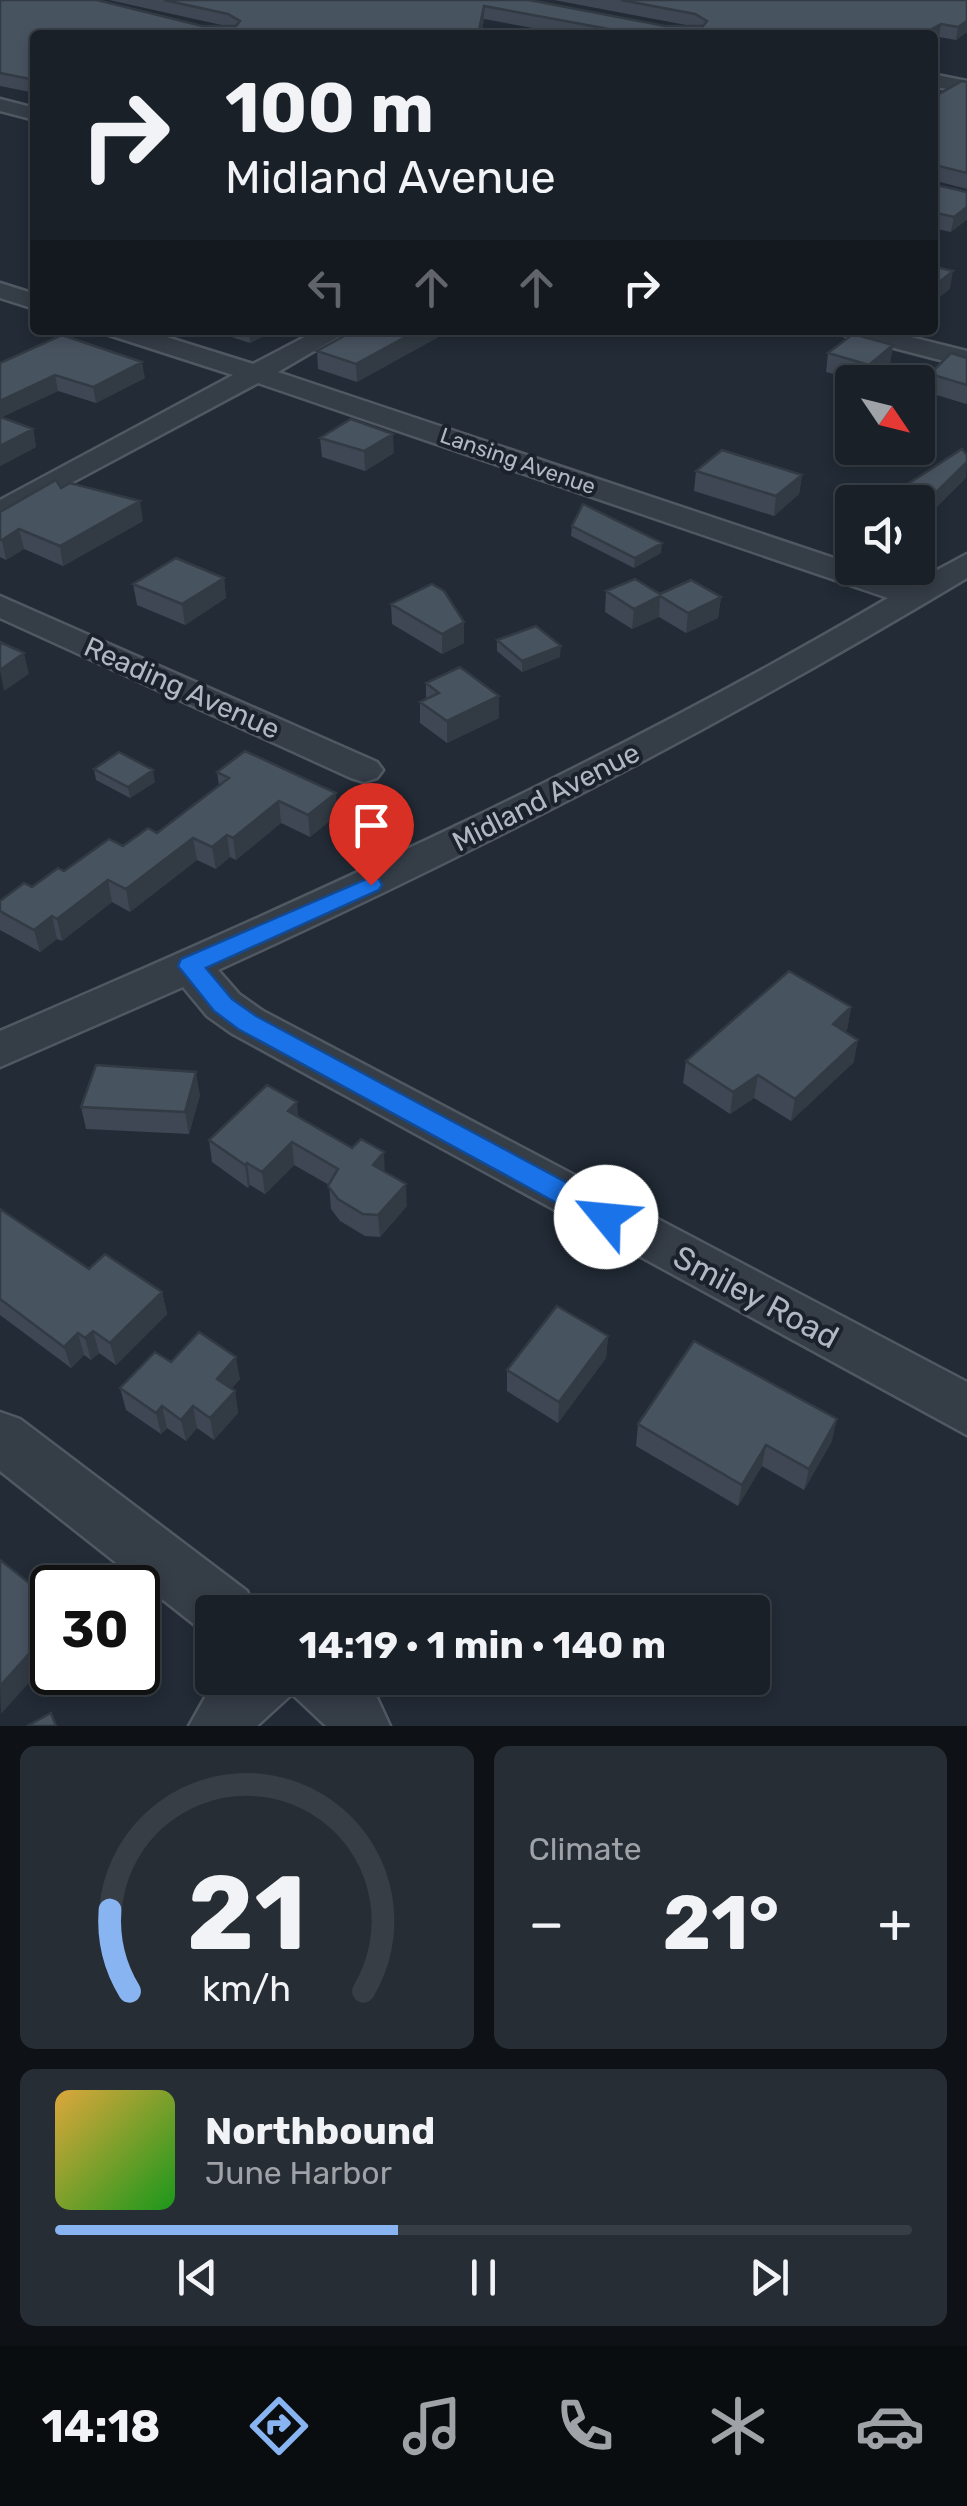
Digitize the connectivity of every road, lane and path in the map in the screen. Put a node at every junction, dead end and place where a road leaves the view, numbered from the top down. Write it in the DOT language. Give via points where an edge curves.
graph roads {
  1 [pos="938,81"];
  2 [pos="967,87"];
  3 [pos="0,104"];
  4 [pos="30,113"];
  5 [pos="0,290"];
  6 [pos="30,300"];
  7 [pos="133,335"];
  8 [pos="329,335"];
  9 [pos="872,335"];
  10 [pos="967,360"];
  11 [pos="255,375"];
  12 [pos="0,512"];
  13 [pos="967,564"];
  14 [pos="915,596"];
  15 [pos="0,606"];
  16 [pos="364,770"];
  17 [pos="190,966"];
  18 [pos="0,1050"];
  19 [pos="967,1410"];
  20 [pos="0,1437"];
  21 [pos="204,1595"];
  22 [pos="242,1695"];
  23 [pos="343,1695"];
  24 [pos="221,1726"];
  25 [pos="358,1726"];
  1 -- 2 [label="street"];
  3 -- 4 [label="street"];
  5 -- 6 [label="street"];
  7 -- 11 [label="street, Lansing Avenue"];
  8 -- 11 [label="street"];
  9 -- 10 [label="street"];
  11 -- 12 [label="street"];
  11 -- 14 [label="street, Lansing Avenue"];
  13 -- 14 [label="street, Midland Avenue"];
  14 -- 17 [label="street, Midland Avenue" via="484,830"];
  15 -- 16 [label="street, Reading Avenue"];
  17 -- 18 [label="street, Midland Avenue"];
  17 -- 19 [label="street, Smiley Road" via="247,1022"];
  20 -- 21 [label="street"];
  22 -- 24 [label="street"];
  23 -- 25 [label="street"];
}
